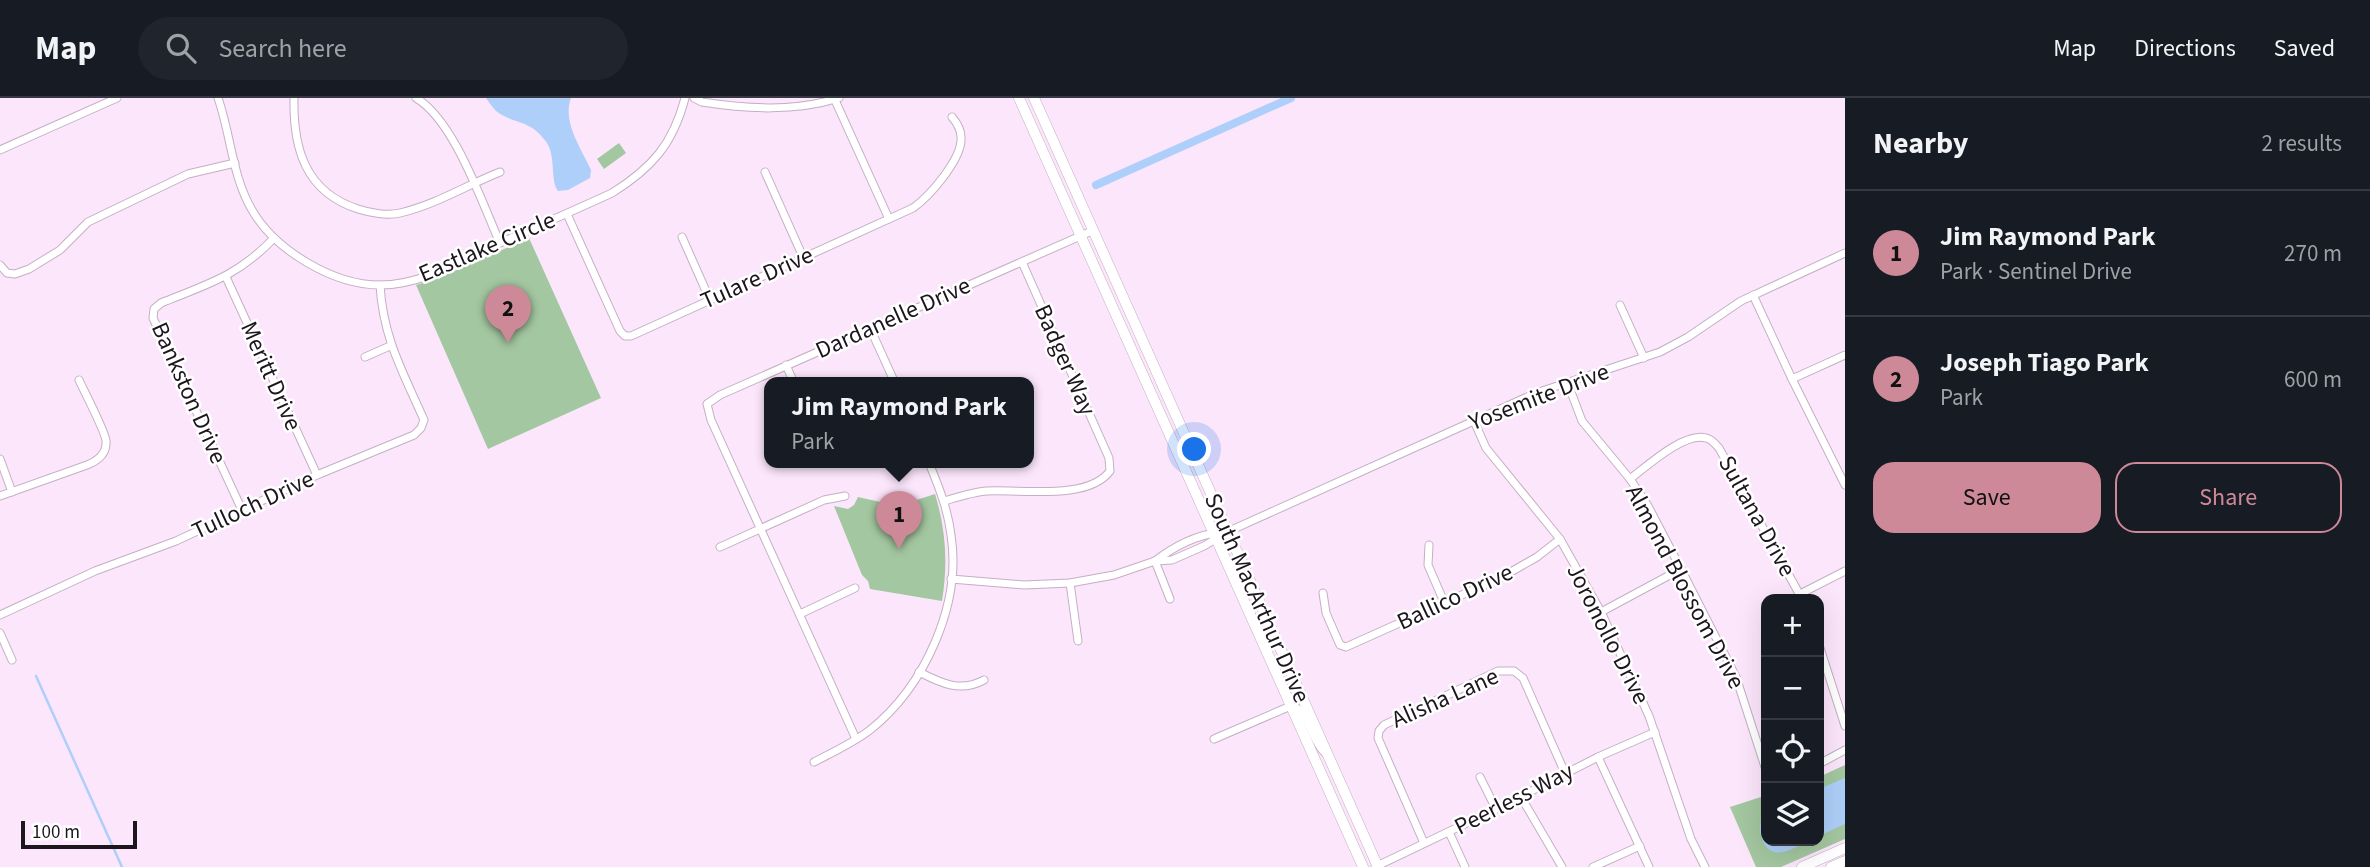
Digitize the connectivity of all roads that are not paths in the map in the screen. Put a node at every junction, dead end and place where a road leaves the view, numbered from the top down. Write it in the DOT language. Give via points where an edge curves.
graph roads {
  1 [pos="117,98"];
  2 [pos="218,98"];
  3 [pos="294,98"];
  4 [pos="416,98"];
  5 [pos="685,98"];
  6 [pos="694,98"];
  7 [pos="836,98"];
  8 [pos="1019,98"];
  9 [pos="1034,98"];
  10 [pos="952,117"];
  11 [pos="0,150"];
  12 [pos="235,163"];
  13 [pos="500,172"];
  14 [pos="765,172"];
  15 [pos="473,183"];
  16 [pos="567,214"];
  17 [pos="889,219"];
  18 [pos="1094,230"];
  19 [pos="1081,236"];
  20 [pos="682,237"];
  21 [pos="274,238"];
  22 [pos="500,243"];
  23 [pos="1845,253"];
  24 [pos="803,257"];
  25 [pos="1022,261"];
  26 [pos="0,265"];
  27 [pos="226,277"];
  28 [pos="380,285"];
  29 [pos="1753,295"];
  30 [pos="710,300"];
  31 [pos="1620,305"];
  32 [pos="870,328"];
  33 [pos="390,346"];
  34 [pos="1845,355"];
  35 [pos="365,357"];
  36 [pos="1644,358"];
  37 [pos="786,365"];
  38 [pos="791,377"];
  39 [pos="892,377"];
  40 [pos="1792,379"];
  41 [pos="79,380"];
  42 [pos="1567,384"];
  43 [pos="1474,421"];
  44 [pos="0,459"];
  45 [pos="931,468"];
  46 [pos="1841,469"];
  47 [pos="317,475"];
  48 [pos="1630,479"];
  49 [pos="1845,485"];
  50 [pos="12,492"];
  51 [pos="0,496"];
  52 [pos="845,496"];
  53 [pos="944,501"];
  54 [pos="242,510"];
  55 [pos="761,529"];
  56 [pos="1227,532"];
  57 [pos="1214,537"];
  58 [pos="1560,539"];
  59 [pos="1429,545"];
  60 [pos="720,547"];
  61 [pos="1155,561"];
  62 [pos="1681,569"];
  63 [pos="1845,570"];
  64 [pos="951,579"];
  65 [pos="1070,583"];
  66 [pos="855,589"];
  67 [pos="1323,593"];
  68 [pos="1800,594"];
  69 [pos="1804,594"];
  70 [pos="1170,599"];
  71 [pos="1444,602"];
  72 [pos="1601,612"];
  73 [pos="800,614"];
  74 [pos="0,615"];
  75 [pos="0,633"];
  76 [pos="1078,641"];
  77 [pos="1823,657"];
  78 [pos="12,660"];
  79 [pos="919,672"];
  80 [pos="984,680"];
  81 [pos="1290,705"];
  82 [pos="1845,726"];
  83 [pos="1655,732"];
  84 [pos="856,739"];
  85 [pos="1214,739"];
  86 [pos="1845,750"];
  87 [pos="1761,754"];
  88 [pos="1328,755"];
  89 [pos="1598,757"];
  90 [pos="1824,761"];
  91 [pos="814,762"];
  92 [pos="1565,773"];
  93 [pos="1480,777"];
  94 [pos="1521,797"];
  95 [pos="1496,810"];
  96 [pos="1449,832"];
  97 [pos="1424,843"];
  98 [pos="1640,846"];
  99 [pos="1845,848"];
  100 [pos="1845,861"];
  101 [pos="1560,865"];
  102 [pos="1363,867"];
  103 [pos="1377,867"];
  104 [pos="1465,867"];
  105 [pos="1549,867"];
  106 [pos="1592,867"];
  107 [pos="1649,867"];
  108 [pos="1705,867"];
  109 [pos="1802,867"];
  110 [pos="1831,867"];
  1 -- 11 [label="street"];
  2 -- 12 [label="street, Eastlake Circle"];
  3 -- 15 [label="street" via="297,144 304,164 322,189 340,202 365,211 397,214"];
  4 -- 15 [label="street" via="444,124"];
  5 -- 16 [label="street, Eastlake Circle" via="673,134 652,164 612,193"];
  6 -- 7 [label="street" via="769,109"];
  7 -- 17 [label="street"];
  8 -- 19 [label="main road, South MacArthur Drive"];
  9 -- 18 [label="main road, South MacArthur Drive"];
  10 -- 17 [label="street, Tulare Drive" via="962,139 949,169 926,199"];
  12 -- 21 [label="street, Eastlake Circle" via="249,205"];
  12 -- 26 [label="street" via="188,174 88,222 60,250 29,269 7,273"];
  13 -- 15 [label="street"];
  14 -- 24 [label="street"];
  15 -- 22 [label="street"];
  16 -- 22 [label="street, Eastlake Circle"];
  16 -- 30 [label="street, Tulare Drive" via="625,335"];
  17 -- 24 [label="street, Tulare Drive"];
  18 -- 19 [label="street, Dardanelle Drive"];
  18 -- 56 [label="main road, South MacArthur Drive"];
  19 -- 25 [label="street, Dardanelle Drive"];
  19 -- 57 [label="main road, South MacArthur Drive"];
  20 -- 30 [label="street"];
  21 -- 27 [label="street"];
  21 -- 28 [label="street, Eastlake Circle" via="317,268"];
  22 -- 28 [label="street, Eastlake Circle" via="427,275"];
  23 -- 29 [label="street, Yosemite Drive"];
  24 -- 30 [label="street, Tulare Drive"];
  25 -- 32 [label="street, Dardanelle Drive"];
  25 -- 53 [label="street, Badger Way" via="1111,466 1107,475 1074,489 986,491"];
  27 -- 47 [label="street, Meritt Drive"];
  27 -- 54 [label="street, Bankston Drive" via="161,303 153,318"];
  28 -- 33 [label="street, Tulloch Drive"];
  29 -- 36 [label="street, Yosemite Drive" via="1674,345"];
  29 -- 40 [label="street"];
  31 -- 36 [label="street"];
  32 -- 37 [label="street, Dardanelle Drive"];
  32 -- 39 [label="street"];
  33 -- 35 [label="street"];
  33 -- 47 [label="street, Tulloch Drive" via="424,419 421,428"];
  34 -- 40 [label="street"];
  36 -- 42 [label="street, Yosemite Drive"];
  37 -- 38 [label="street"];
  37 -- 55 [label="street, Dardanelle Drive" via="707,404"];
  40 -- 46 [label="street"];
  41 -- 50 [label="street" via="107,440 103,454 87,465"];
  42 -- 43 [label="street, Yosemite Drive"];
  42 -- 48 [label="street, Almond Blossom Drive" via="1582,421"];
  43 -- 56 [label="street, Yosemite Drive"];
  43 -- 58 [label="street, Joronollo Drive" via="1486,448"];
  44 -- 50 [label="street"];
  45 -- 53 [label="street"];
  46 -- 49 [label="street"];
  47 -- 54 [label="street, Tulloch Drive"];
  48 -- 62 [label="street, Almond Blossom Drive"];
  48 -- 68 [label="street, Sultana Drive" via="1673,447 1706,438 1719,448"];
  50 -- 51 [label="street"];
  52 -- 55 [label="street" via="824,500"];
  53 -- 64 [label="street" via="952,537"];
  54 -- 74 [label="street, Tulloch Drive"];
  55 -- 60 [label="street"];
  55 -- 73 [label="street"];
  56 -- 57 [label="street, Yosemite Drive"];
  56 -- 88 [label="main road, South MacArthur Drive"];
  57 -- 61 [label="street, Yosemite Drive" via="1168,551"];
  57 -- 81 [label="main road, South MacArthur Drive"];
  58 -- 71 [label="street, Ballico Drive" via="1502,577"];
  58 -- 72 [label="street, Joronollo Drive"];
  59 -- 71 [label="street" via="1428,565"];
  61 -- 65 [label="street, Yosemite Drive"];
  61 -- 70 [label="street"];
  62 -- 72 [label="street"];
  62 -- 87 [label="street, Almond Blossom Drive" via="1736,677"];
  63 -- 69 [label="street"];
  64 -- 65 [label="street, Yosemite Drive" via="1024,585"];
  64 -- 79 [label="street" via="934,648"];
  65 -- 76 [label="street"];
  66 -- 73 [label="street"];
  67 -- 71 [label="street, Ballico Drive" via="1326,613 1340,645 1346,647"];
  72 -- 83 [label="street, Joronollo Drive"];
  73 -- 84 [label="street"];
  75 -- 78 [label="street"];
  77 -- 82 [label="street"];
  79 -- 80 [label="street" via="956,687"];
  79 -- 84 [label="street" via="900,701"];
  81 -- 85 [label="street"];
  81 -- 88 [label="street" via="1299,708 1314,741"];
  81 -- 102 [label="main road, South MacArthur Drive"];
  83 -- 89 [label="street, Peerless Way"];
  83 -- 108 [label="street, Joronollo Drive"];
  84 -- 91 [label="street"];
  86 -- 90 [label="street"];
  88 -- 103 [label="main road, South MacArthur Drive"];
  89 -- 92 [label="street, Peerless Way"];
  89 -- 98 [label="street"];
  92 -- 94 [label="street, Peerless Way"];
  92 -- 97 [label="street, Alisha Lane" via="1523,678 1514,671 1498,671 1384,725 1378,738 1382,751"];
  93 -- 95 [label="street"];
  94 -- 95 [label="street, Peerless Way"];
  94 -- 101 [label="street"];
  95 -- 96 [label="street, Peerless Way"];
  96 -- 97 [label="street, Peerless Way"];
  96 -- 104 [label="street"];
  97 -- 103 [label="street, Peerless Way"];
  98 -- 106 [label="street"];
  98 -- 107 [label="street"];
  99 -- 109 [label="main road"];
  100 -- 110 [label="main road"];
  101 -- 105 [label="street"];
}
